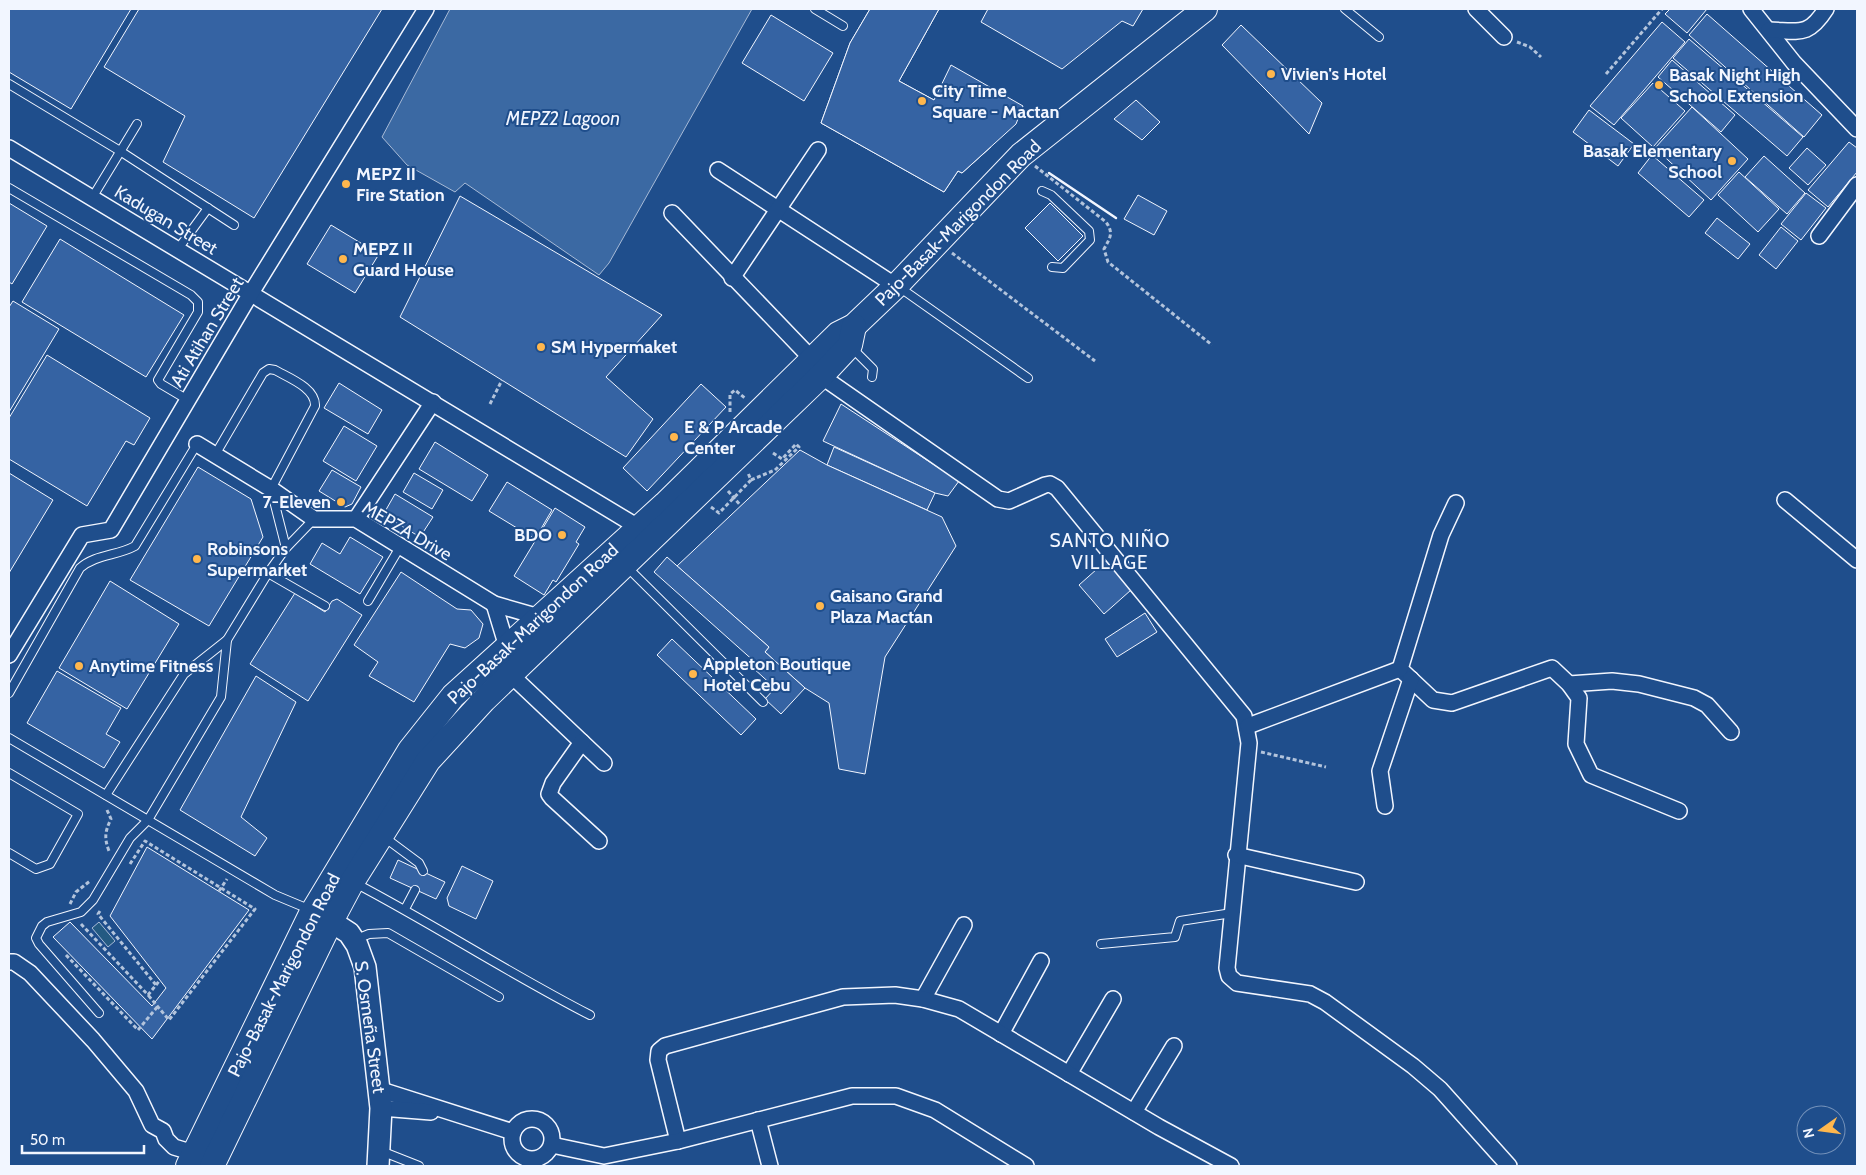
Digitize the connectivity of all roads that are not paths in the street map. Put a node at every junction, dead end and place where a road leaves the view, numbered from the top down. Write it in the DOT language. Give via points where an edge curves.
graph roads {
  1 [pos="426,9"];
  2 [pos="815,9"];
  3 [pos="1204,9"];
  4 [pos="1345,9"];
  5 [pos="1476,9"];
  6 [pos="1751,9"];
  7 [pos="1826,9"];
  8 [pos="843,26"];
  9 [pos="1769,30"];
  10 [pos="1379,37"];
  11 [pos="1504,37"];
  12 [pos="9,84"];
  13 [pos="137,124"];
  14 [pos="1857,129"];
  15 [pos="818,150"];
  16 [pos="120,151"];
  17 [pos="12,152"];
  18 [pos="718,170"];
  19 [pos="1857,185"];
  20 [pos="9,188"];
  21 [pos="1042,191"];
  22 [pos="92,198"];
  23 [pos="208,208"];
  24 [pos="778,209"];
  25 [pos="672,213"];
  26 [pos="234,225"];
  27 [pos="1818,236"];
  28 [pos="178,249"];
  29 [pos="1052,267"];
  30 [pos="732,278"];
  31 [pos="896,286"];
  32 [pos="251,293"];
  33 [pos="852,336"];
  34 [pos="817,368"];
  35 [pos="872,377"];
  36 [pos="1028,378"];
  37 [pos="188,400"];
  38 [pos="433,402"];
  39 [pos="197,444"];
  40 [pos="215,455"];
  41 [pos="271,489"];
  42 [pos="1785,500"];
  43 [pos="1456,504"];
  44 [pos="314,519"];
  45 [pos="356,519"];
  46 [pos="638,527"];
  47 [pos="400,547"];
  48 [pos="286,548"];
  49 [pos="1857,560"];
  50 [pos="624,564"];
  51 [pos="268,573"];
  52 [pos="368,601"];
  53 [pos="494,604"];
  54 [pos="325,606"];
  55 [pos="539,617"];
  56 [pos="227,640"];
  57 [pos="507,647"];
  58 [pos="9,656"];
  59 [pos="510,674"];
  60 [pos="1405,674"];
  61 [pos="1569,684"];
  62 [pos="9,693"];
  63 [pos="763,702"];
  64 [pos="1248,726"];
  65 [pos="1731,732"];
  66 [pos="9,738"];
  67 [pos="582,742"];
  68 [pos="604,763"];
  69 [pos="9,772"];
  70 [pos="106,795"];
  71 [pos="1385,806"];
  72 [pos="1678,811"];
  73 [pos="148,820"];
  74 [pos="381,835"];
  75 [pos="599,841"];
  76 [pos="9,853"];
  77 [pos="1236,855"];
  78 [pos="423,871"];
  79 [pos="344,877"];
  80 [pos="1356,882"];
  81 [pos="415,890"];
  82 [pos="405,909"];
  83 [pos="1232,913"];
  84 [pos="322,916"];
  85 [pos="964,924"];
  86 [pos="354,940"];
  87 [pos="1101,944"];
  88 [pos="1041,961"];
  89 [pos="9,962"];
  90 [pos="499,997"];
  91 [pos="922,999"];
  92 [pos="1112,999"];
  93 [pos="99,1013"];
  94 [pos="590,1015"];
  95 [pos="1001,1034"];
  96 [pos="1174,1046"];
  97 [pos="1069,1074"];
  98 [pos="380,1099"];
  99 [pos="1134,1112"];
  100 [pos="758,1120"];
  101 [pos="513,1132"];
  102 [pos="678,1141"];
  103 [pos="552,1145"];
  104 [pos="379,1158"];
  105 [pos="198,1162"];
  106 [pos="419,1166"];
  107 [pos="770,1166"];
  108 [pos="1026,1166"];
  109 [pos="1231,1166"];
  110 [pos="1509,1166"];
  1 -- 32 [label="street, Ati Atihan Street"];
  2 -- 8 [label="lane"];
  3 -- 31 [label="main road, Pajo-Basak-Marigondon Road" via="1021,155"];
  4 -- 10 [label="lane"];
  5 -- 11 [label="street"];
  6 -- 9 [label="street"];
  7 -- 9 [label="street" via="1816,25 1807,30"];
  9 -- 14 [label="street" via="1794,63"];
  12 -- 16 [label="lane"];
  13 -- 16 [label="lane"];
  15 -- 24 [label="street"];
  16 -- 22 [label="lane"];
  16 -- 23 [label="lane"];
  17 -- 22 [label="street, Kadugan Street"];
  18 -- 24 [label="street"];
  19 -- 27 [label="street"];
  20 -- 37 [label="lane" via="198,302 198,312 158,380"];
  21 -- 29 [label="lane" via="1051,195 1089,232 1090,240 1063,268"];
  22 -- 28 [label="street, Kadugan Street"];
  23 -- 26 [label="lane"];
  23 -- 28 [label="lane"];
  24 -- 30 [label="street"];
  24 -- 31 [label="street"];
  25 -- 30 [label="street"];
  28 -- 32 [label="street, Kadugan Street"];
  30 -- 34 [label="street"];
  31 -- 33 [label="main road, Pajo-Basak-Marigondon Road"];
  31 -- 36 [label="lane"];
  32 -- 37 [label="street, Ati Atihan Street"];
  32 -- 38 [label="street, Kadugan Street"];
  33 -- 34 [label="main road, Pajo-Basak-Marigondon Road" via="838,334"];
  33 -- 35 [label="lane" via="874,368"];
  34 -- 46 [label="main road, Pajo-Basak-Marigondon Road" via="745,427"];
  34 -- 50 [label="main road, Pajo-Basak-Marigondon Road"];
  34 -- 64 [label="street" via="998,499 1009,501 1050,484 1057,488 1244,716"];
  37 -- 58 [label="street, Ati Atihan Street" via="110,530 82,535"];
  38 -- 45 [label="street"];
  38 -- 46 [label="street"];
  39 -- 40 [label="street"];
  39 -- 62 [label="lane" via="135,546 124,552 89,560 80,568"];
  40 -- 41 [label="street"];
  40 -- 41 [label="lane" via="263,373 275,370 312,393 316,399"];
  41 -- 44 [label="street"];
  41 -- 48 [label="lane"];
  42 -- 49 [label="street"];
  43 -- 60 [label="street" via="1441,535"];
  44 -- 45 [label="street, MEPZA Drive"];
  44 -- 48 [label="lane"];
  45 -- 47 [label="street, MEPZA Drive"];
  46 -- 55 [label="main road, Pajo-Basak-Marigondon Road"];
  47 -- 52 [label="lane"];
  47 -- 53 [label="street, MEPZA Drive"];
  48 -- 51 [label="lane"];
  50 -- 59 [label="main road, Pajo-Basak-Marigondon Road"];
  50 -- 63 [label="lane"];
  51 -- 54 [label="lane"];
  51 -- 56 [label="lane"];
  53 -- 55 [label="street, MEPZA Drive"];
  53 -- 57 [label="street"];
  55 -- 57 [label="main road, Pajo-Basak-Marigondon Road"];
  56 -- 70 [label="lane" via="184,674"];
  56 -- 73 [label="lane" via="221,697"];
  57 -- 79 [label="main road, Pajo-Basak-Marigondon Road" via="453,696 410,750"];
  59 -- 67 [label="street"];
  59 -- 74 [label="main road, Pajo-Basak-Marigondon Road" via="428,761"];
  60 -- 61 [label="street" via="1433,700 1452,704 1552,668"];
  60 -- 64 [label="street"];
  60 -- 71 [label="street" via="1380,771"];
  61 -- 65 [label="street" via="1612,680 1694,698 1707,705"];
  61 -- 72 [label="street" via="1579,698 1576,744 1590,775"];
  64 -- 77 [label="street" via="1249,743"];
  66 -- 70 [label="lane"];
  67 -- 68 [label="street"];
  67 -- 75 [label="street" via="553,783 550,794"];
  69 -- 76 [label="lane" via="78,814 50,864 36,869"];
  70 -- 73 [label="lane"];
  73 -- 84 [label="lane" via="274,895"];
  73 -- 93 [label="lane" via="130,838 93,900 77,914 47,922 36,938"];
  74 -- 78 [label="lane" via="419,863"];
  74 -- 79 [label="main road, Pajo-Basak-Marigondon Road"];
  77 -- 80 [label="street"];
  77 -- 83 [label="street"];
  79 -- 82 [label="lane"];
  79 -- 84 [label="main road, Pajo-Basak-Marigondon Road"];
  81 -- 82 [label="lane"];
  82 -- 94 [label="lane" via="524,981"];
  83 -- 87 [label="lane" via="1180,921 1175,937"];
  83 -- 110 [label="street" via="1229,976 1237,983 1310,994 1325,1002 1440,1089"];
  84 -- 86 [label="street, S. Osmeña Street" via="349,933"];
  84 -- 105 [label="main road, Pajo-Basak-Marigondon Road"];
  85 -- 91 [label="street"];
  86 -- 90 [label="lane" via="368,934 388,933"];
  86 -- 98 [label="street, S. Osmeña Street" via="364,967"];
  88 -- 95 [label="street"];
  89 -- 105 [label="street" via="30,973 93,1040 136,1091 152,1125 163,1131 174,1147"];
  91 -- 95 [label="street" via="959,1009"];
  91 -- 102 [label="street" via="895,995 843,997 665,1046 659,1051 658,1060"];
  92 -- 97 [label="street"];
  95 -- 97 [label="street"];
  96 -- 99 [label="street"];
  97 -- 99 [label="street"];
  98 -- 101 [label="street" via="458,1114"];
  98 -- 104 [label="street, S. Osmeña Street"];
  99 -- 109 [label="street"];
  100 -- 102 [label="street"];
  100 -- 107 [label="street"];
  100 -- 108 [label="street" via="852,1096 896,1096 935,1110"];
  101 -- 103 [label="street" via="522,1121 535,1118 548,1125"];
  101 -- 103 [label="street" via="516,1150 526,1158 544,1155"];
  102 -- 103 [label="street" via="604,1156"];
  104 -- 106 [label="lane"];
}
